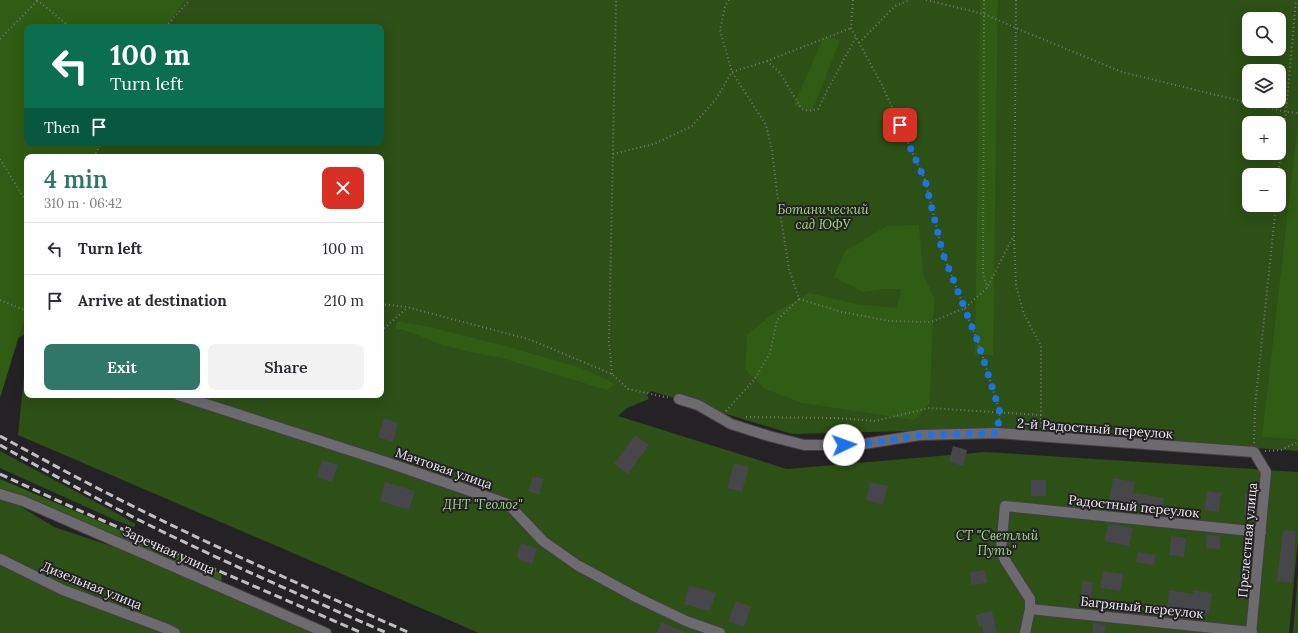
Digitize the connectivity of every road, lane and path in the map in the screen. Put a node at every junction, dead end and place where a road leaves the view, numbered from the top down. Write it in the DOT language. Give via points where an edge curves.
graph roads {
  1 [pos="38,0"];
  2 [pos="190,0"];
  3 [pos="616,0"];
  4 [pos="729,0"];
  5 [pos="853,0"];
  6 [pos="910,0"];
  7 [pos="926,0"];
  8 [pos="984,0"];
  9 [pos="1016,0"];
  10 [pos="1296,0"];
  11 [pos="984,14"];
  12 [pos="66,24"];
  13 [pos="168,24"];
  14 [pos="851,28"];
  15 [pos="1016,28"];
  16 [pos="856,37"];
  17 [pos="0,39"];
  18 [pos="859,43"];
  19 [pos="767,61"];
  20 [pos="732,72"];
  21 [pos="1286,112"];
  22 [pos="1298,113"];
  23 [pos="613,154"];
  24 [pos="0,159"];
  25 [pos="1279,168"];
  26 [pos="24,198"];
  27 [pos="1275,212"];
  28 [pos="1014,237"];
  29 [pos="987,288"];
  30 [pos="799,299"];
  31 [pos="0,300"];
  32 [pos="384,304"];
  33 [pos="407,307"];
  34 [pos="965,308"];
  35 [pos="24,310"];
  36 [pos="384,328"];
  37 [pos="612,374"];
  38 [pos="187,398"];
  39 [pos="679,399"];
  40 [pos="1000,412"];
  41 [pos="743,417"];
  42 [pos="721,418"];
  43 [pos="997,433"];
  44 [pos="1298,442"];
  45 [pos="1254,452"];
  46 [pos="0,494"];
  47 [pos="1261,532"];
  48 [pos="0,559"];
  49 [pos="1030,609"];
  50 [pos="175,633"];
  51 [pos="326,633"];
  52 [pos="720,633"];
  53 [pos="1025,633"];
  54 [pos="1251,633"];
  1 -- 12 [label="path"];
  1 -- 17 [label="path"];
  2 -- 13 [label="path"];
  3 -- 23 [label="path"];
  4 -- 20 [label="path" via="720,30"];
  5 -- 14 [label="path"];
  6 -- 18 [label="path" via="895,6"];
  7 -- 11 [label="path"];
  8 -- 11 [label="path"];
  9 -- 15 [label="path"];
  10 -- 21 [label="path"];
  11 -- 15 [label="path"];
  11 -- 29 [label="path" via="983,274"];
  14 -- 16 [label="path"];
  14 -- 19 [label="path"];
  15 -- 21 [label="path" via="1122,72"];
  15 -- 28 [label="path"];
  16 -- 18 [label="path"];
  16 -- 19 [label="path" via="818,109 808,111 801,108 780,74"];
  18 -- 34 [label="path" via="882,85 925,180 943,254"];
  19 -- 20 [label="path"];
  20 -- 23 [label="path" via="716,99 692,126 654,144"];
  20 -- 30 [label="path" via="766,125 789,269"];
  21 -- 22 [label="path"];
  21 -- 25 [label="path"];
  23 -- 37 [label="path" via="609,342"];
  24 -- 26 [label="path"];
  27 -- 45 [label="path" via="1253,427"];
  28 -- 29 [label="path"];
  28 -- 40 [label="path" via="1016,286 1024,314 1041,346 1041,415"];
  29 -- 34 [label="path"];
  30 -- 34 [label="path" via="842,312 889,321 930,322"];
  30 -- 42 [label="path" via="777,320 770,353 754,380"];
  31 -- 35 [label="path"];
  32 -- 33 [label="path"];
  33 -- 36 [label="path"];
  33 -- 37 [label="path" via="531,340"];
  34 -- 40 [label="path"];
  37 -- 39 [label="path" via="628,389"];
  38 -- 52 [label="street, Мачтовая улица" via="508,504 543,541 577,565 686,621"];
  39 -- 42 [label="street, 2-й Радостный переулок" via="698,405"];
  40 -- 41 [label="path" via="929,408 875,421"];
  40 -- 43 [label="path"];
  42 -- 43 [label="street, 2-й Радостный переулок" via="731,424 804,445 857,445 920,435"];
  43 -- 45 [label="street, 2-й Радостный переулок"];
  44 -- 45 [label="path" via="1280,450"];
  45 -- 47 [label="street, Прелестная улица" via="1266,472"];
  46 -- 51 [label="street, Заречная улица" via="23,501"];
  47 -- 49 [label="street, Радостный переулок" via="1004,506 1001,549 1005,560 1030,599"];
  47 -- 54 [label="street, Прелестная улица"];
  48 -- 50 [label="street, Дизельная улица" via="62,590"];
  49 -- 53 [label="street"];
  49 -- 54 [label="street, Багряный переулок"];
}
